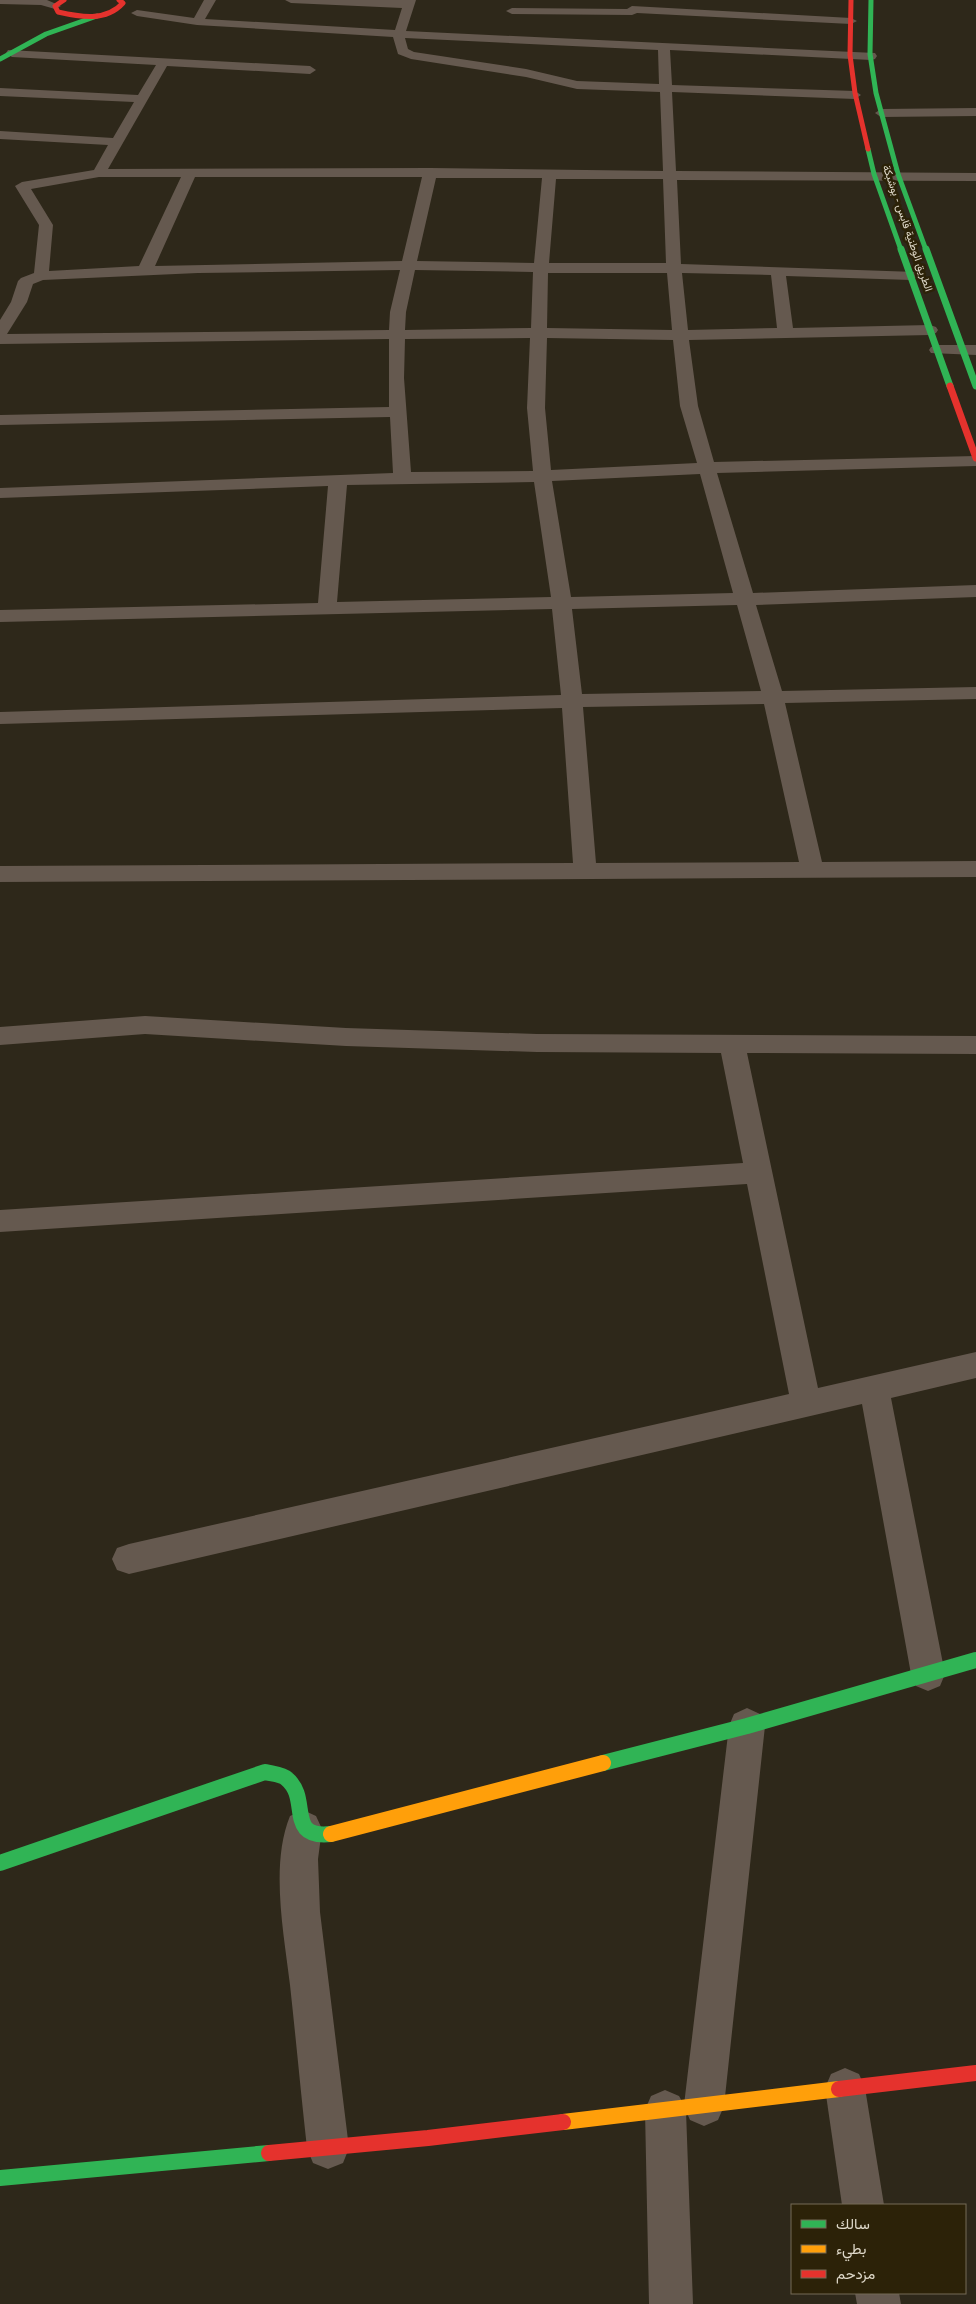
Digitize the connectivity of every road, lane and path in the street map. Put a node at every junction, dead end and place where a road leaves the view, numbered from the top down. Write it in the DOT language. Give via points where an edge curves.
graph roads {
  1 [pos="16,0"];
  2 [pos="210,0"];
  3 [pos="291,0"];
  4 [pos="851,0"];
  5 [pos="871,0"];
  6 [pos="0,1"];
  7 [pos="409,2"];
  8 [pos="119,4"];
  9 [pos="513,5"];
  10 [pos="57,9"];
  11 [pos="632,10"];
  12 [pos="686,11"];
  13 [pos="6,13"];
  14 [pos="98,16"];
  15 [pos="851,21"];
  16 [pos="197,22"];
  17 [pos="399,35"];
  18 [pos="674,43"];
  19 [pos="495,51"];
  20 [pos="12,53"];
  21 [pos="850,55"];
  22 [pos="870,56"];
  23 [pos="0,59"];
  24 [pos="164,61"];
  25 [pos="310,70"];
  26 [pos="666,88"];
  27 [pos="0,92"];
  28 [pos="855,95"];
  29 [pos="142,100"];
  30 [pos="976,112"];
  31 [pos="881,113"];
  32 [pos="0,135"];
  33 [pos="117,142"];
  34 [pos="190,172"];
  35 [pos="430,172"];
  36 [pos="99,173"];
  37 [pos="549,174"];
  38 [pos="670,176"];
  39 [pos="875,177"];
  40 [pos="899,177"];
  41 [pos="976,177"];
  42 [pos="7,185"];
  43 [pos="22,186"];
  44 [pos="410,265"];
  45 [pos="541,268"];
  46 [pos="675,268"];
  47 [pos="146,270"];
  48 [pos="778,271"];
  49 [pos="911,275"];
  50 [pos="41,276"];
  51 [pos="930,330"];
  52 [pos="0,332"];
  53 [pos="540,333"];
  54 [pos="786,333"];
  55 [pos="396,335"];
  56 [pos="680,335"];
  57 [pos="0,338"];
  58 [pos="937,350"];
  59 [pos="969,350"];
  60 [pos="976,386"];
  61 [pos="398,412"];
  62 [pos="0,420"];
  63 [pos="976,459"];
  64 [pos="708,468"];
  65 [pos="543,476"];
  66 [pos="402,478"];
  67 [pos="338,480"];
  68 [pos="0,492"];
  69 [pos="976,591"];
  70 [pos="745,599"];
  71 [pos="561,602"];
  72 [pos="328,608"];
  73 [pos="0,616"];
  74 [pos="976,693"];
  75 [pos="773,697"];
  76 [pos="572,701"];
  77 [pos="0,718"];
  78 [pos="976,869"];
  79 [pos="812,870"];
  80 [pos="584,871"];
  81 [pos="0,874"];
  82 [pos="0,1036"];
  83 [pos="732,1044"];
  84 [pos="976,1045"];
  85 [pos="758,1173"];
  86 [pos="0,1221"];
  87 [pos="976,1365"];
  88 [pos="874,1388"];
  89 [pos="806,1404"];
  90 [pos="129,1560"];
  91 [pos="976,1660"];
  92 [pos="928,1674"];
  93 [pos="747,1726"];
  94 [pos="303,1829"];
  95 [pos="0,1863"];
  96 [pos="976,2074"];
  97 [pos="845,2088"];
  98 [pos="685,2108"];
  99 [pos="328,2148"];
  100 [pos="0,2178"];
  101 [pos="863,2204"];
  102 [pos="671,2304"];
  1 -- 6 [label="street"];
  1 -- 10 [label="street" via="42,2"];
  1 -- 13 [label="street"];
  2 -- 16 [label="street"];
  3 -- 7 [label="street"];
  4 -- 15 [label="main road, الطريق الوطنية قابس - بوشبكة"];
  5 -- 22 [label="main road, الطريق الوطنية قابس - بوشبكة"];
  7 -- 17 [label="street"];
  8 -- 14 [label="main road"];
  8 -- 16 [label="street" via="137,13"];
  9 -- 11 [label="street"];
  9 -- 19 [label="street"];
  10 -- 14 [label="main road" via="74,16"];
  11 -- 12 [label="street"];
  12 -- 15 [label="street"];
  14 -- 20 [label="main road" via="66,25"];
  15 -- 21 [label="main road, الطريق الوطنية قابس - بوشبكة"];
  16 -- 17 [label="street"];
  17 -- 19 [label="street"];
  17 -- 19 [label="street" via="401,49 406,53"];
  18 -- 19 [label="street" via="633,40"];
  18 -- 21 [label="street"];
  18 -- 26 [label="street"];
  19 -- 26 [label="street" via="538,75 577,85"];
  20 -- 23 [label="main road"];
  20 -- 24 [label="street"];
  21 -- 22 [label="street"];
  21 -- 28 [label="main road, الطريق الوطنية قابس - بوشبكة"];
  22 -- 31 [label="main road, الطريق الوطنية قابس - بوشبكة"];
  24 -- 25 [label="street"];
  24 -- 29 [label="street"];
  26 -- 28 [label="street"];
  26 -- 38 [label="street"];
  27 -- 29 [label="street"];
  28 -- 39 [label="main road, الطريق الوطنية قابس - بوشبكة"];
  29 -- 33 [label="street"];
  30 -- 31 [label="street"];
  31 -- 40 [label="main road, الطريق الوطنية قابس - بوشبكة"];
  32 -- 33 [label="street"];
  33 -- 36 [label="street"];
  34 -- 35 [label="street"];
  34 -- 36 [label="street"];
  34 -- 47 [label="street"];
  35 -- 37 [label="street"];
  35 -- 44 [label="street"];
  36 -- 43 [label="street"];
  37 -- 38 [label="street"];
  37 -- 45 [label="street"];
  38 -- 39 [label="street"];
  38 -- 46 [label="street"];
  39 -- 40 [label="street"];
  39 -- 49 [label="main road, الطريق الوطنية قابس - بوشبكة"];
  40 -- 41 [label="street"];
  40 -- 59 [label="main road, الطريق الوطنية قابس - بوشبكة"];
  42 -- 43 [label="street"];
  43 -- 50 [label="street" via="46,225"];
  44 -- 45 [label="street"];
  44 -- 47 [label="street"];
  44 -- 55 [label="street" via="398,312"];
  45 -- 46 [label="street"];
  45 -- 53 [label="street"];
  46 -- 48 [label="street"];
  46 -- 56 [label="street"];
  47 -- 50 [label="street"];
  48 -- 49 [label="street"];
  48 -- 54 [label="street"];
  49 -- 51 [label="main road, الطريق الوطنية قابس - بوشبكة"];
  50 -- 52 [label="street" via="26,281 19,302"];
  51 -- 54 [label="street"];
  51 -- 58 [label="main road, الطريق الوطنية قابس - بوشبكة"];
  53 -- 55 [label="street"];
  53 -- 56 [label="street"];
  53 -- 65 [label="street" via="536,408"];
  54 -- 56 [label="street"];
  55 -- 57 [label="street"];
  55 -- 61 [label="street"];
  56 -- 64 [label="street" via="689,406"];
  58 -- 59 [label="street"];
  58 -- 63 [label="main road, الطريق الوطنية قابس - بوشبكة"];
  59 -- 60 [label="main road, الطريق الوطنية قابس - بوشبكة"];
  61 -- 62 [label="street"];
  61 -- 66 [label="street"];
  63 -- 64 [label="street"];
  64 -- 65 [label="street"];
  64 -- 70 [label="street"];
  65 -- 66 [label="street"];
  65 -- 71 [label="street"];
  66 -- 67 [label="street"];
  67 -- 68 [label="street"];
  67 -- 72 [label="street"];
  69 -- 70 [label="street"];
  70 -- 71 [label="street"];
  70 -- 75 [label="street"];
  71 -- 72 [label="street"];
  71 -- 76 [label="street"];
  72 -- 73 [label="street"];
  74 -- 75 [label="street"];
  75 -- 76 [label="street"];
  75 -- 79 [label="street"];
  76 -- 77 [label="street"];
  76 -- 80 [label="street"];
  78 -- 79 [label="street"];
  79 -- 80 [label="street"];
  80 -- 81 [label="street"];
  82 -- 83 [label="street" via="145,1025 537,1043"];
  83 -- 84 [label="street"];
  83 -- 85 [label="street"];
  85 -- 86 [label="street"];
  85 -- 89 [label="street"];
  87 -- 88 [label="street"];
  88 -- 89 [label="street"];
  88 -- 92 [label="street"];
  89 -- 90 [label="street"];
  91 -- 92 [label="main road"];
  92 -- 93 [label="main road"];
  93 -- 94 [label="main road" via="329,1835 309,1836"];
  93 -- 98 [label="street"];
  94 -- 95 [label="main road" via="295,1790 288,1780 266,1772"];
  94 -- 99 [label="street" via="299,1859 301,1912"];
  96 -- 97 [label="main road"];
  97 -- 98 [label="main road"];
  97 -- 101 [label="street"];
  98 -- 99 [label="main road"];
  98 -- 102 [label="street"];
  99 -- 100 [label="main road"];
}
